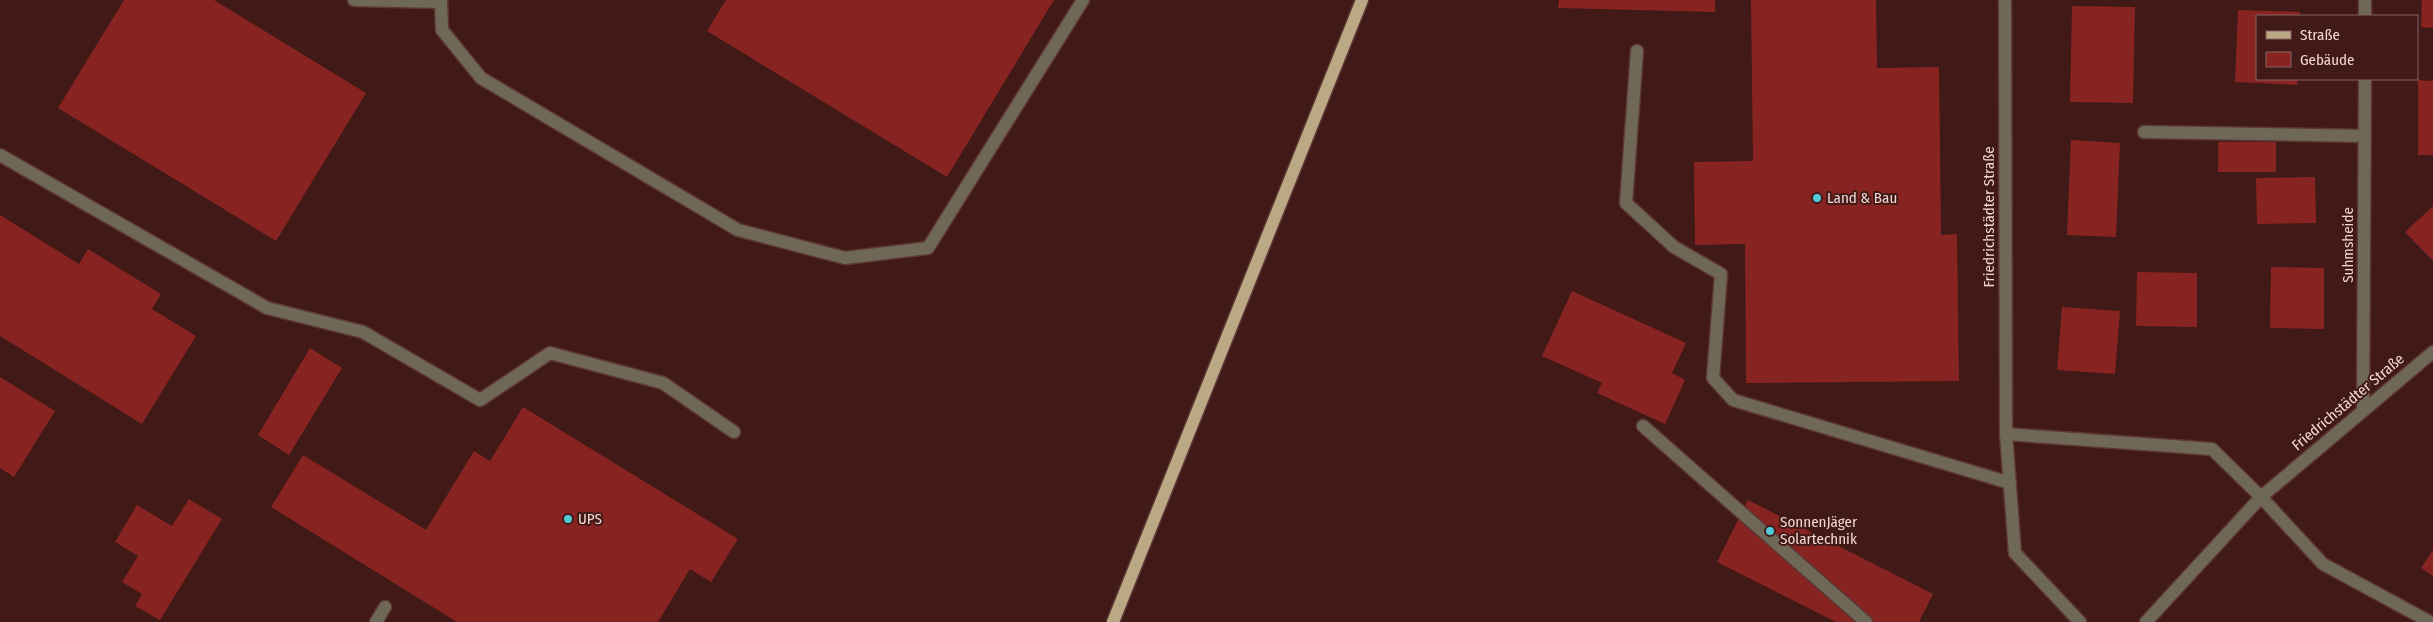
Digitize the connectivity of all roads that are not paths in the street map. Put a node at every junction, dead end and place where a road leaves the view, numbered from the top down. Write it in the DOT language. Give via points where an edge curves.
graph roads {
  1 [pos="354,0"];
  2 [pos="1084,0"];
  3 [pos="1362,0"];
  4 [pos="2005,0"];
  5 [pos="2365,0"];
  6 [pos="441,1"];
  7 [pos="2365,15"];
  8 [pos="1637,51"];
  9 [pos="2365,80"];
  10 [pos="2144,132"];
  11 [pos="2364,136"];
  12 [pos="0,155"];
  13 [pos="2433,352"];
  14 [pos="2363,411"];
  15 [pos="1643,426"];
  16 [pos="734,432"];
  17 [pos="2006,434"];
  18 [pos="2010,482"];
  19 [pos="2261,497"];
  20 [pos="384,607"];
  21 [pos="376,622"];
  22 [pos="1113,622"];
  23 [pos="1866,622"];
  24 [pos="2080,622"];
  25 [pos="2146,622"];
  26 [pos="2430,622"];
  1 -- 6 [label="street"];
  2 -- 6 [label="street" via="928,248 844,258 738,230 481,78 442,30"];
  3 -- 22 [label="main road"];
  4 -- 17 [label="street, Friedrichstädter Straße"];
  5 -- 7 [label="street"];
  8 -- 18 [label="street" via="1626,203 1674,248 1720,274 1713,378 1733,400"];
  9 -- 11 [label="street, Suhmsheide"];
  10 -- 11 [label="street"];
  11 -- 14 [label="street, Suhmsheide"];
  12 -- 16 [label="street" via="266,308 362,332 480,400 550,353 663,383"];
  13 -- 14 [label="street, Friedrichstädter Straße"];
  14 -- 19 [label="street, Friedrichstädter Straße"];
  15 -- 23 [label="street"];
  17 -- 18 [label="street, Friedrichstädter Straße"];
  17 -- 19 [label="street" via="2212,449"];
  18 -- 24 [label="street, Friedrichstädter Straße" via="2015,553"];
  19 -- 25 [label="street, Friedrichstädter Straße"];
  19 -- 26 [label="street" via="2323,564"];
  20 -- 21 [label="street"];
}
